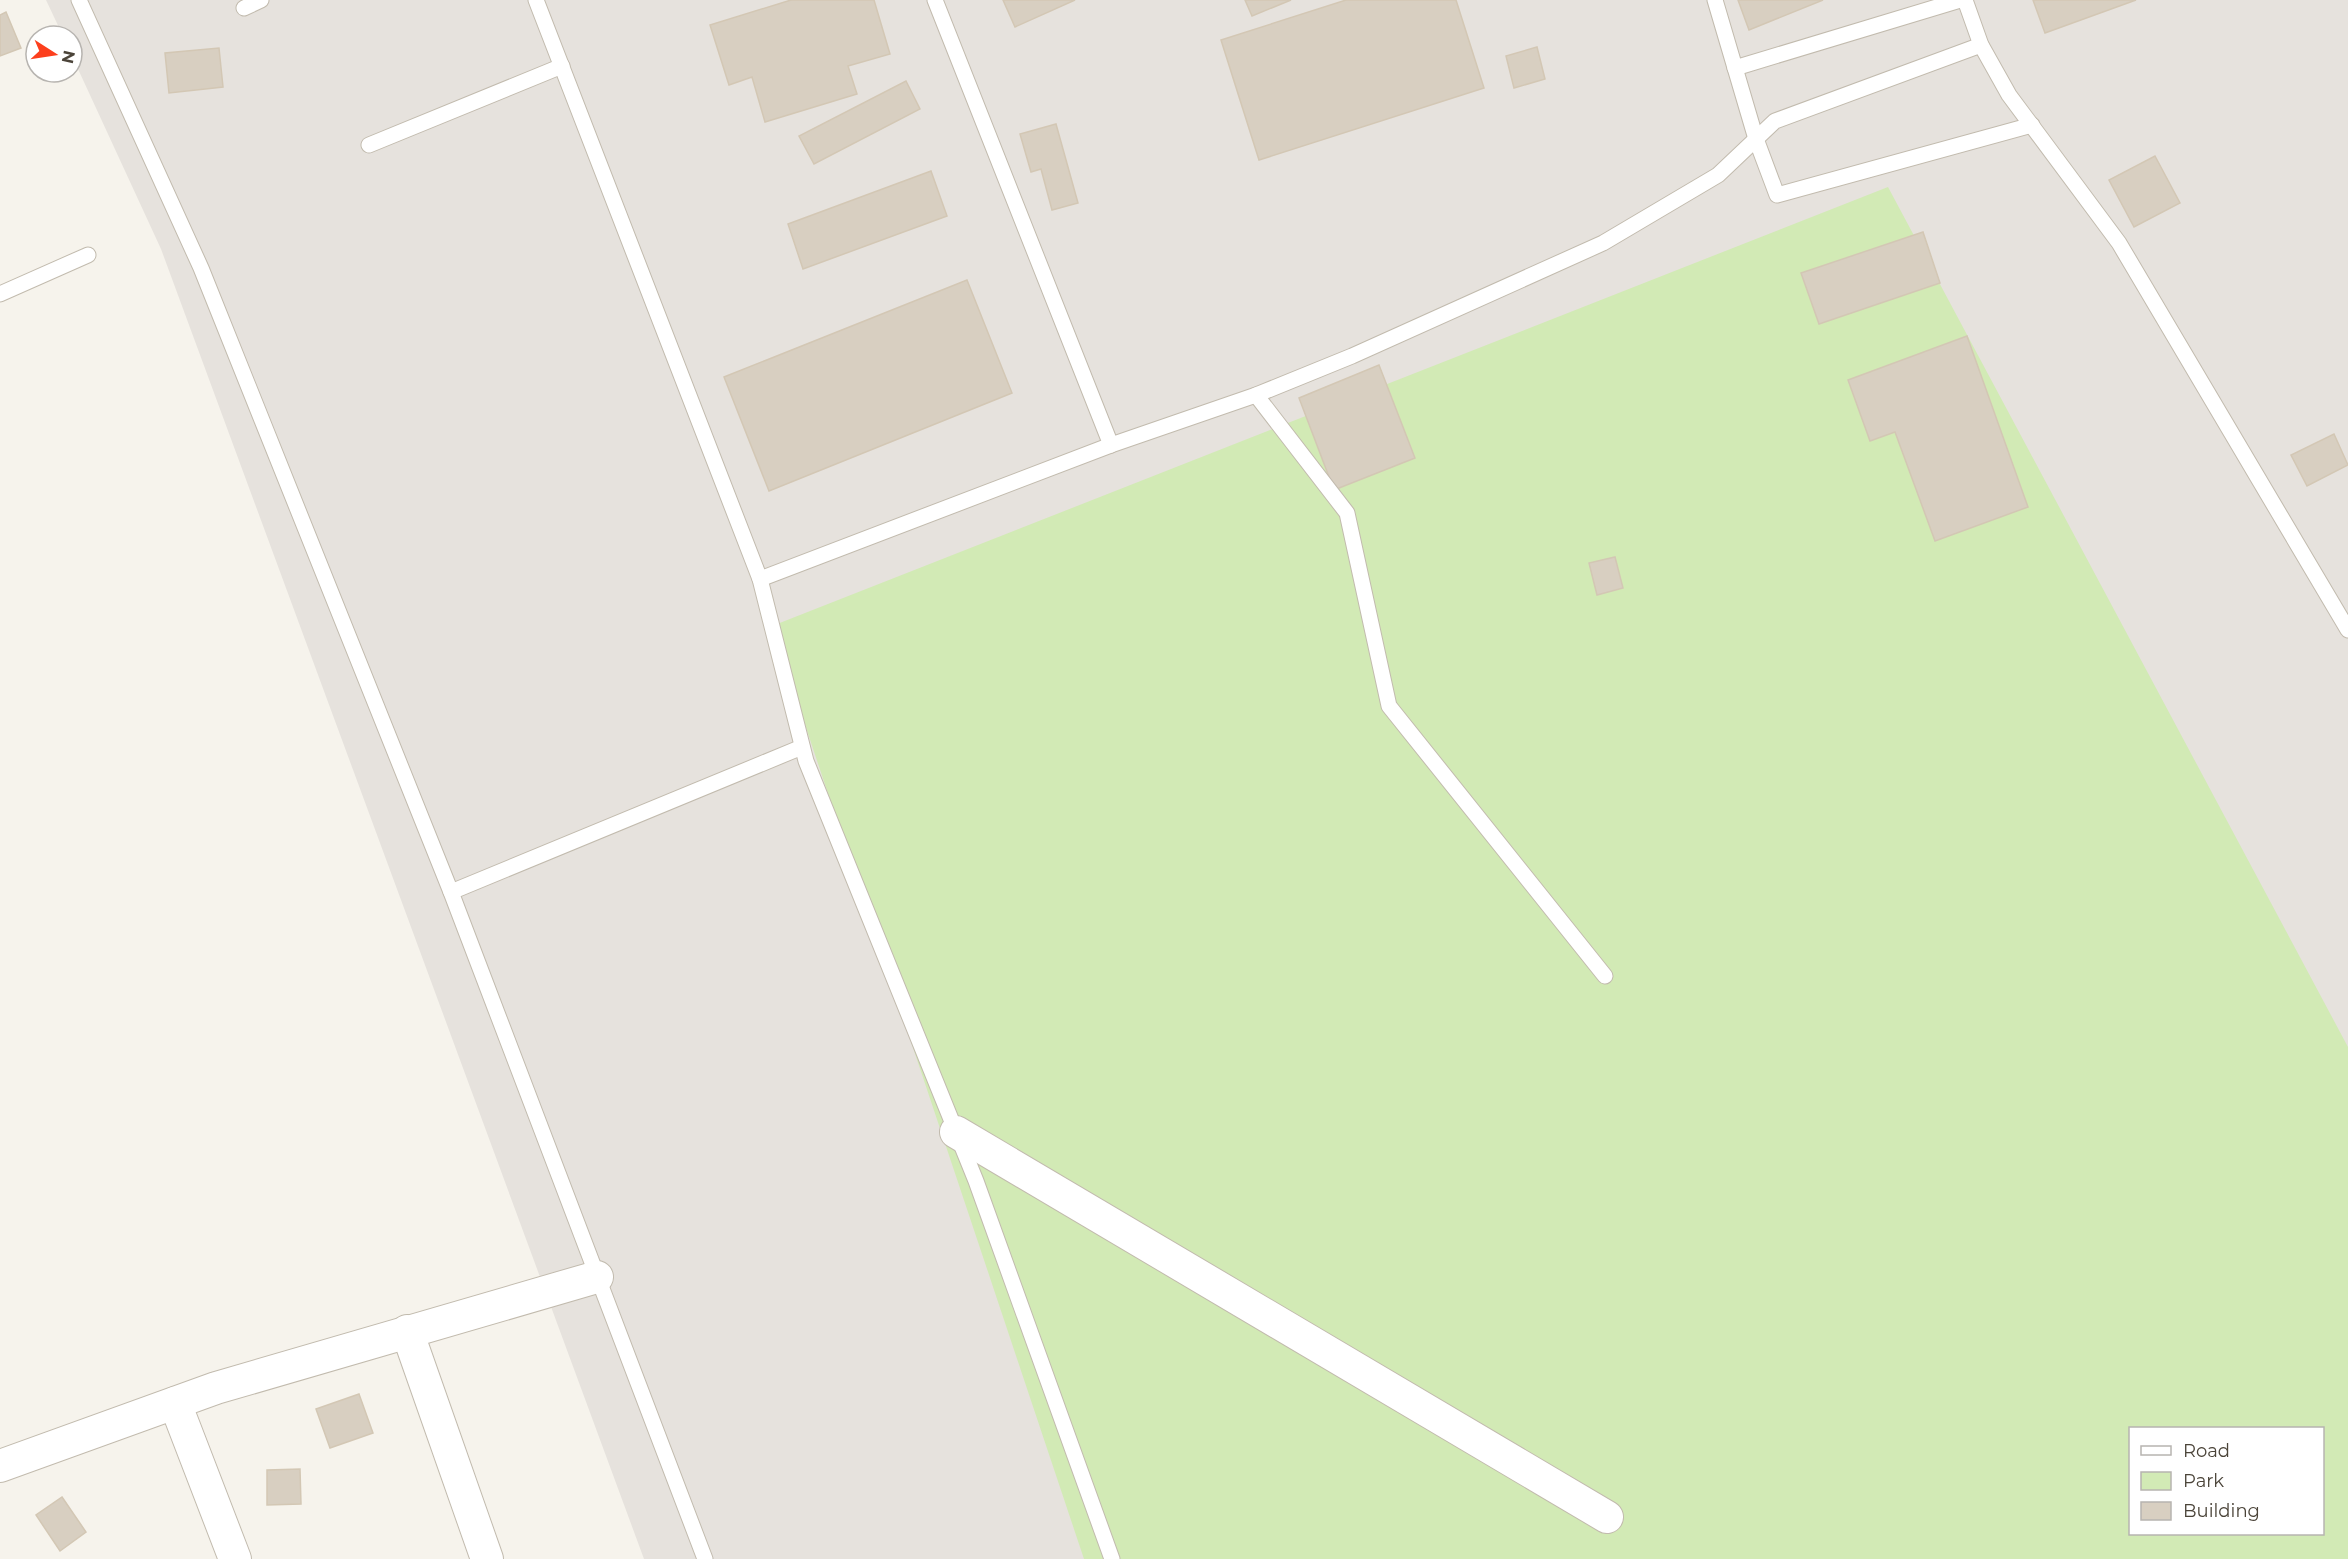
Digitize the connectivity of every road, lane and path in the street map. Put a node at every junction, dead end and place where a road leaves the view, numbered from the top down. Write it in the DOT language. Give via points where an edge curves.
graph roads {
  1 [pos="79,0"];
  2 [pos="261,0"];
  3 [pos="536,0"];
  4 [pos="935,0"];
  5 [pos="1715,0"];
  6 [pos="1960,0"];
  7 [pos="1965,0"];
  8 [pos="244,8"];
  9 [pos="1981,45"];
  10 [pos="562,66"];
  11 [pos="1735,68"];
  12 [pos="2032,125"];
  13 [pos="1756,139"];
  14 [pos="369,145"];
  15 [pos="88,255"];
  16 [pos="0,294"];
  17 [pos="1256,395"];
  18 [pos="1111,445"];
  19 [pos="760,579"];
  20 [pos="2348,630"];
  21 [pos="802,747"];
  22 [pos="451,892"];
  23 [pos="1605,976"];
  24 [pos="956,1132"];
  25 [pos="597,1276"];
  26 [pos="407,1332"];
  27 [pos="175,1403"];
  28 [pos="0,1466"];
  29 [pos="1607,1517"];
  30 [pos="235,1559"];
  31 [pos="487,1559"];
  32 [pos="705,1559"];
  33 [pos="1113,1559"];
  1 -- 22 [label="lane" via="201,268"];
  2 -- 8 [label="lane"];
  3 -- 10 [label="lane"];
  4 -- 18 [label="lane"];
  5 -- 11 [label="lane"];
  6 -- 11 [label="lane"];
  7 -- 9 [label="lane"];
  9 -- 12 [label="lane" via="2009,95"];
  9 -- 13 [label="lane" via="1775,121"];
  10 -- 14 [label="lane"];
  10 -- 19 [label="lane"];
  11 -- 13 [label="lane"];
  12 -- 13 [label="lane" via="1777,195"];
  12 -- 20 [label="lane" via="2119,243"];
  13 -- 17 [label="lane" via="1718,175 1603,243"];
  15 -- 16 [label="lane"];
  17 -- 18 [label="lane"];
  17 -- 23 [label="lane" via="1347,513 1389,706"];
  18 -- 19 [label="lane"];
  19 -- 21 [label="lane"];
  21 -- 22 [label="lane"];
  21 -- 24 [label="lane"];
  22 -- 25 [label="lane"];
  24 -- 29 [label="street"];
  24 -- 33 [label="lane"];
  25 -- 26 [label="street"];
  25 -- 32 [label="lane"];
  26 -- 27 [label="street"];
  26 -- 31 [label="street"];
  27 -- 28 [label="street"];
  27 -- 30 [label="street"];
}
